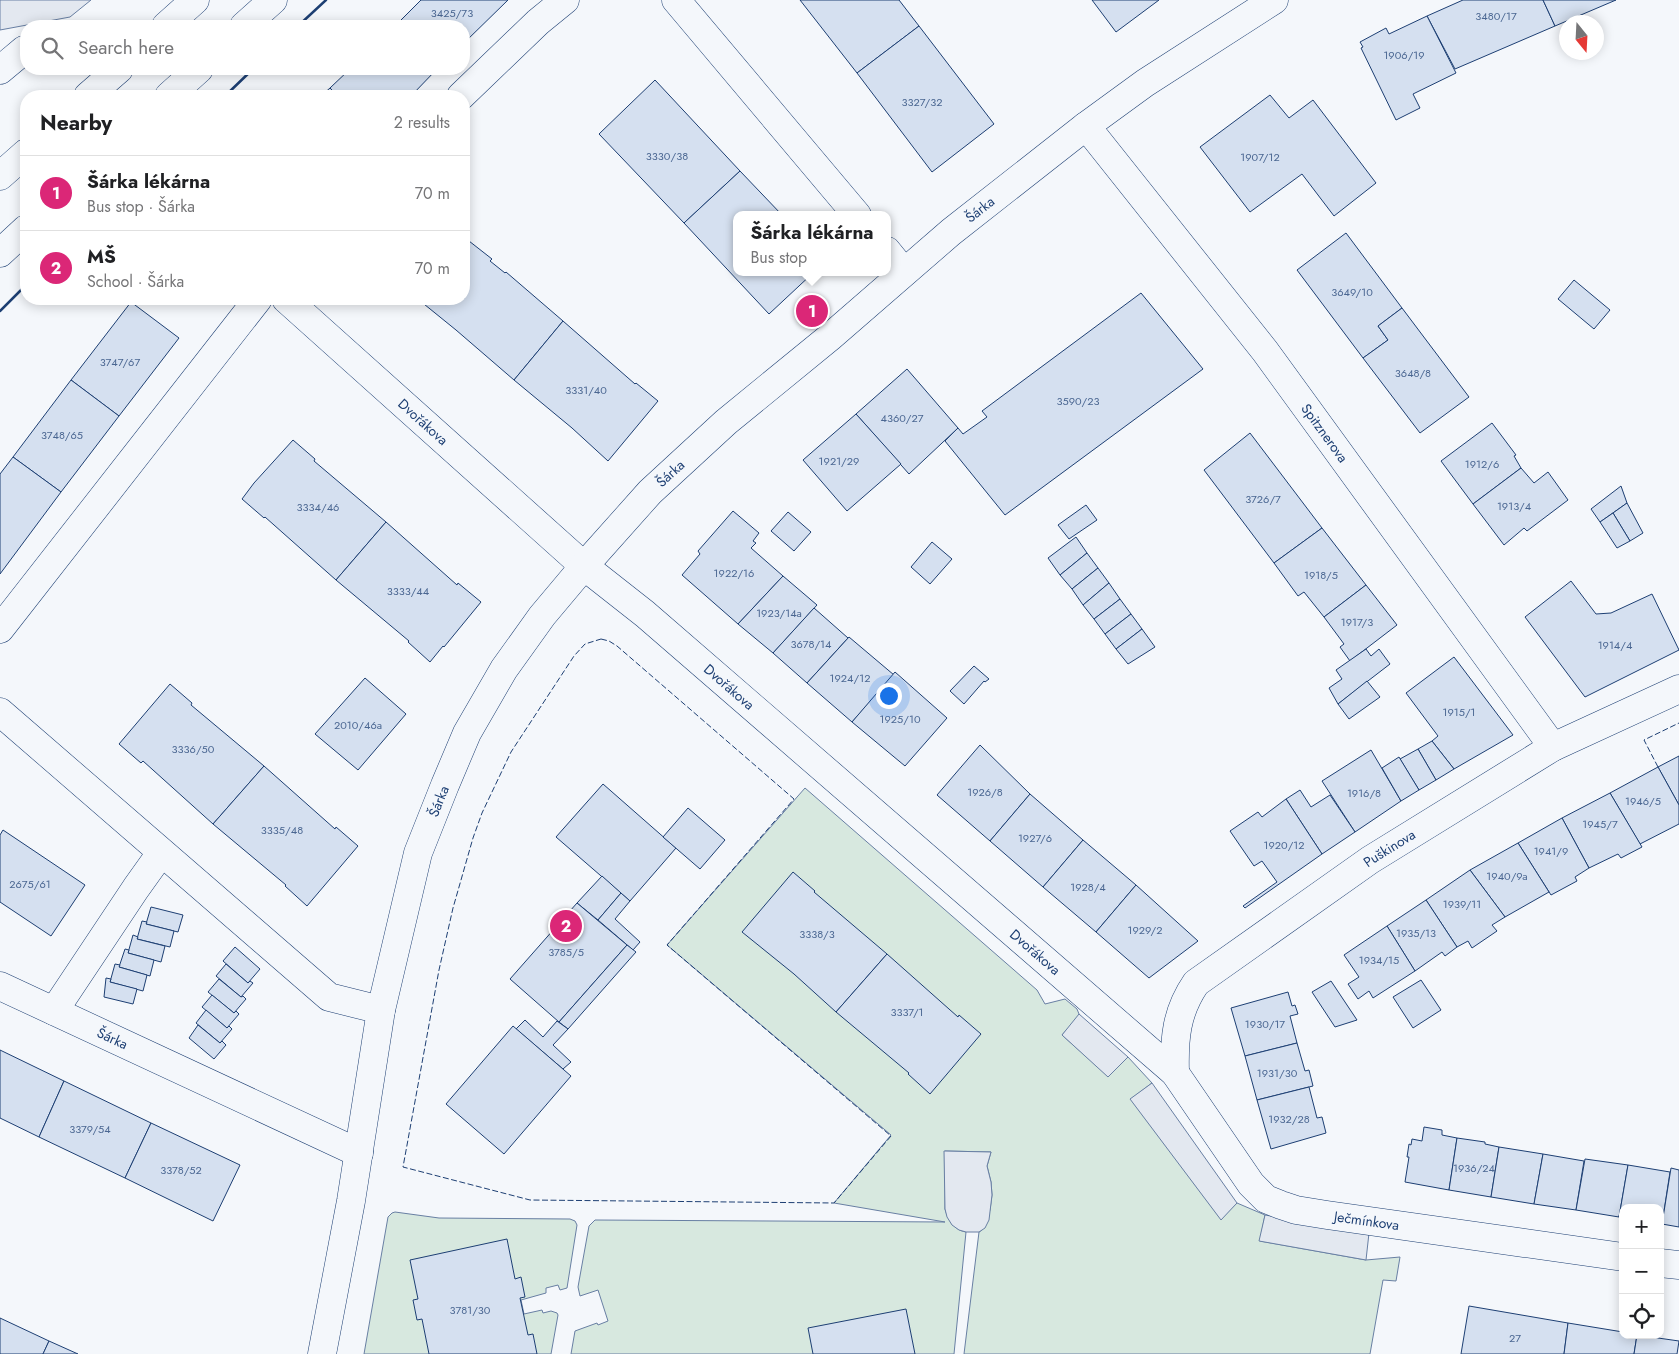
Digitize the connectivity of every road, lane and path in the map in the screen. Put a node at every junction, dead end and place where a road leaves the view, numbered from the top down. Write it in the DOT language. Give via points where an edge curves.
graph roads {
  1 [pos="195,0"];
  2 [pos="273,0"];
  3 [pos="565,0"];
  4 [pos="676,0"];
  5 [pos="1274,0"];
  6 [pos="1238,9"];
  7 [pos="173,20"];
  8 [pos="251,20"];
  9 [pos="20,53"];
  10 [pos="0,70"];
  11 [pos="112,75"];
  12 [pos="192,75"];
  13 [pos="95,90"];
  14 [pos="176,90"];
  15 [pos="467,90"];
  16 [pos="1086,126"];
  17 [pos="20,153"];
  18 [pos="20,158"];
  19 [pos="0,166"];
  20 [pos="0,176"];
  21 [pos="854,211"];
  22 [pos="20,235"];
  23 [pos="0,253"];
  24 [pos="891,256"];
  25 [pos="904,272"];
  26 [pos="253,305"];
  27 [pos="293,305"];
  28 [pos="584,566"];
  29 [pos="0,629"];
  30 [pos="1679,689"];
  31 [pos="0,712"];
  32 [pos="1553,747"];
  33 [pos="161,853"];
  34 [pos="0,986"];
  35 [pos="54,1010"];
  36 [pos="381,1010"];
  37 [pos="1175,1073"];
  38 [pos="359,1153"];
  39 [pos="1619,1256"];
  40 [pos="1664,1263"];
  41 [pos="1679,1265"];
  42 [pos="322,1354"];
  1 -- 7 [label="main road"];
  2 -- 8 [label="main road"];
  3 -- 15 [label="main road"];
  4 -- 21 [label="main road"];
  5 -- 6 [label="main road, Šárka"];
  6 -- 16 [label="main road, Šárka"];
  9 -- 10 [label="main road"];
  11 -- 13 [label="main road"];
  12 -- 14 [label="main road"];
  16 -- 25 [label="main road, Šárka"];
  16 -- 32 [label="main road, Spitznerova" via="1265,351"];
  17 -- 19 [label="main road"];
  18 -- 20 [label="main road"];
  22 -- 23 [label="main road"];
  24 -- 25 [label="main road"];
  25 -- 28 [label="main road, Šárka" via="726,422 657,486"];
  26 -- 29 [label="main road"];
  27 -- 28 [label="main road, Dvořákova"];
  28 -- 36 [label="main road, Šárka" via="504,669 468,734 418,853"];
  28 -- 37 [label="main road, Dvořákova" via="653,620"];
  30 -- 32 [label="main road, Puškinova"];
  31 -- 33 [label="main road"];
  32 -- 37 [label="main road, Puškinova" via="1370,860 1196,983 1179,1016"];
  33 -- 35 [label="main road"];
  33 -- 36 [label="main road" via="329,997"];
  34 -- 35 [label="main road, Šárka"];
  35 -- 38 [label="main road, Šárka"];
  36 -- 38 [label="main road, Šárka"];
  37 -- 39 [label="main road, Ječmínkova" via="1250,1184 1266,1199 1296,1210"];
  38 -- 42 [label="main road, Šárka"];
  40 -- 41 [label="main road"];
}
